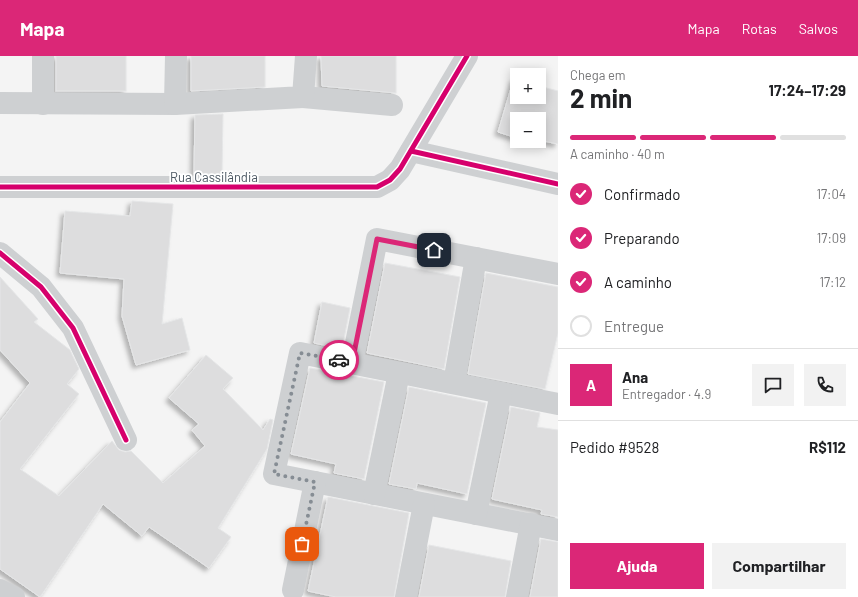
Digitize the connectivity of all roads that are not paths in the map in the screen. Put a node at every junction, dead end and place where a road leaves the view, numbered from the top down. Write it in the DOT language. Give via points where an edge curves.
graph roads {
  1 [pos="43,56"];
  2 [pos="176,56"];
  3 [pos="306,56"];
  4 [pos="467,56"];
  5 [pos="303,98"];
  6 [pos="0,103"];
  7 [pos="43,104"];
  8 [pos="175,104"];
  9 [pos="392,105"];
  10 [pos="411,151"];
  11 [pos="558,184"];
  12 [pos="0,187"];
  13 [pos="0,253"];
  14 [pos="476,258"];
  15 [pos="558,274"];
  16 [pos="352,363"];
  17 [pos="399,372"];
  18 [pos="454,383"];
  19 [pos="502,393"];
  20 [pos="557,400"];
  21 [pos="126,440"];
  22 [pos="315,482"];
  23 [pos="374,494"];
  24 [pos="424,504"];
  25 [pos="476,514"];
  26 [pos="530,524"];
  27 [pos="558,530"];
  28 [pos="0,590"];
  29 [pos="293,590"];
  30 [pos="14,597"];
  31 [pos="406,597"];
  32 [pos="517,597"];
  1 -- 7 [label="street"];
  2 -- 8 [label="street"];
  3 -- 5 [label="street"];
  4 -- 10 [label="street, Rua Cassilândia"];
  5 -- 8 [label="street"];
  5 -- 9 [label="street"];
  6 -- 7 [label="street"];
  7 -- 8 [label="street"];
  10 -- 11 [label="street"];
  10 -- 12 [label="street, Rua Cassilândia" via="390,180 377,187"];
  13 -- 21 [label="street" via="41,287 73,328"];
  14 -- 15 [label="street"];
  14 -- 16 [label="street" via="377,239"];
  14 -- 18 [label="street"];
  16 -- 17 [label="street"];
  16 -- 22 [label="street" via="300,353 274,474"];
  17 -- 18 [label="street"];
  17 -- 23 [label="street"];
  18 -- 19 [label="street"];
  19 -- 20 [label="street"];
  19 -- 25 [label="street"];
  22 -- 23 [label="street"];
  22 -- 29 [label="street"];
  23 -- 24 [label="street"];
  24 -- 25 [label="street"];
  24 -- 31 [label="street"];
  25 -- 26 [label="street"];
  26 -- 27 [label="street"];
  26 -- 32 [label="street"];
  28 -- 30 [label="street"];
}
